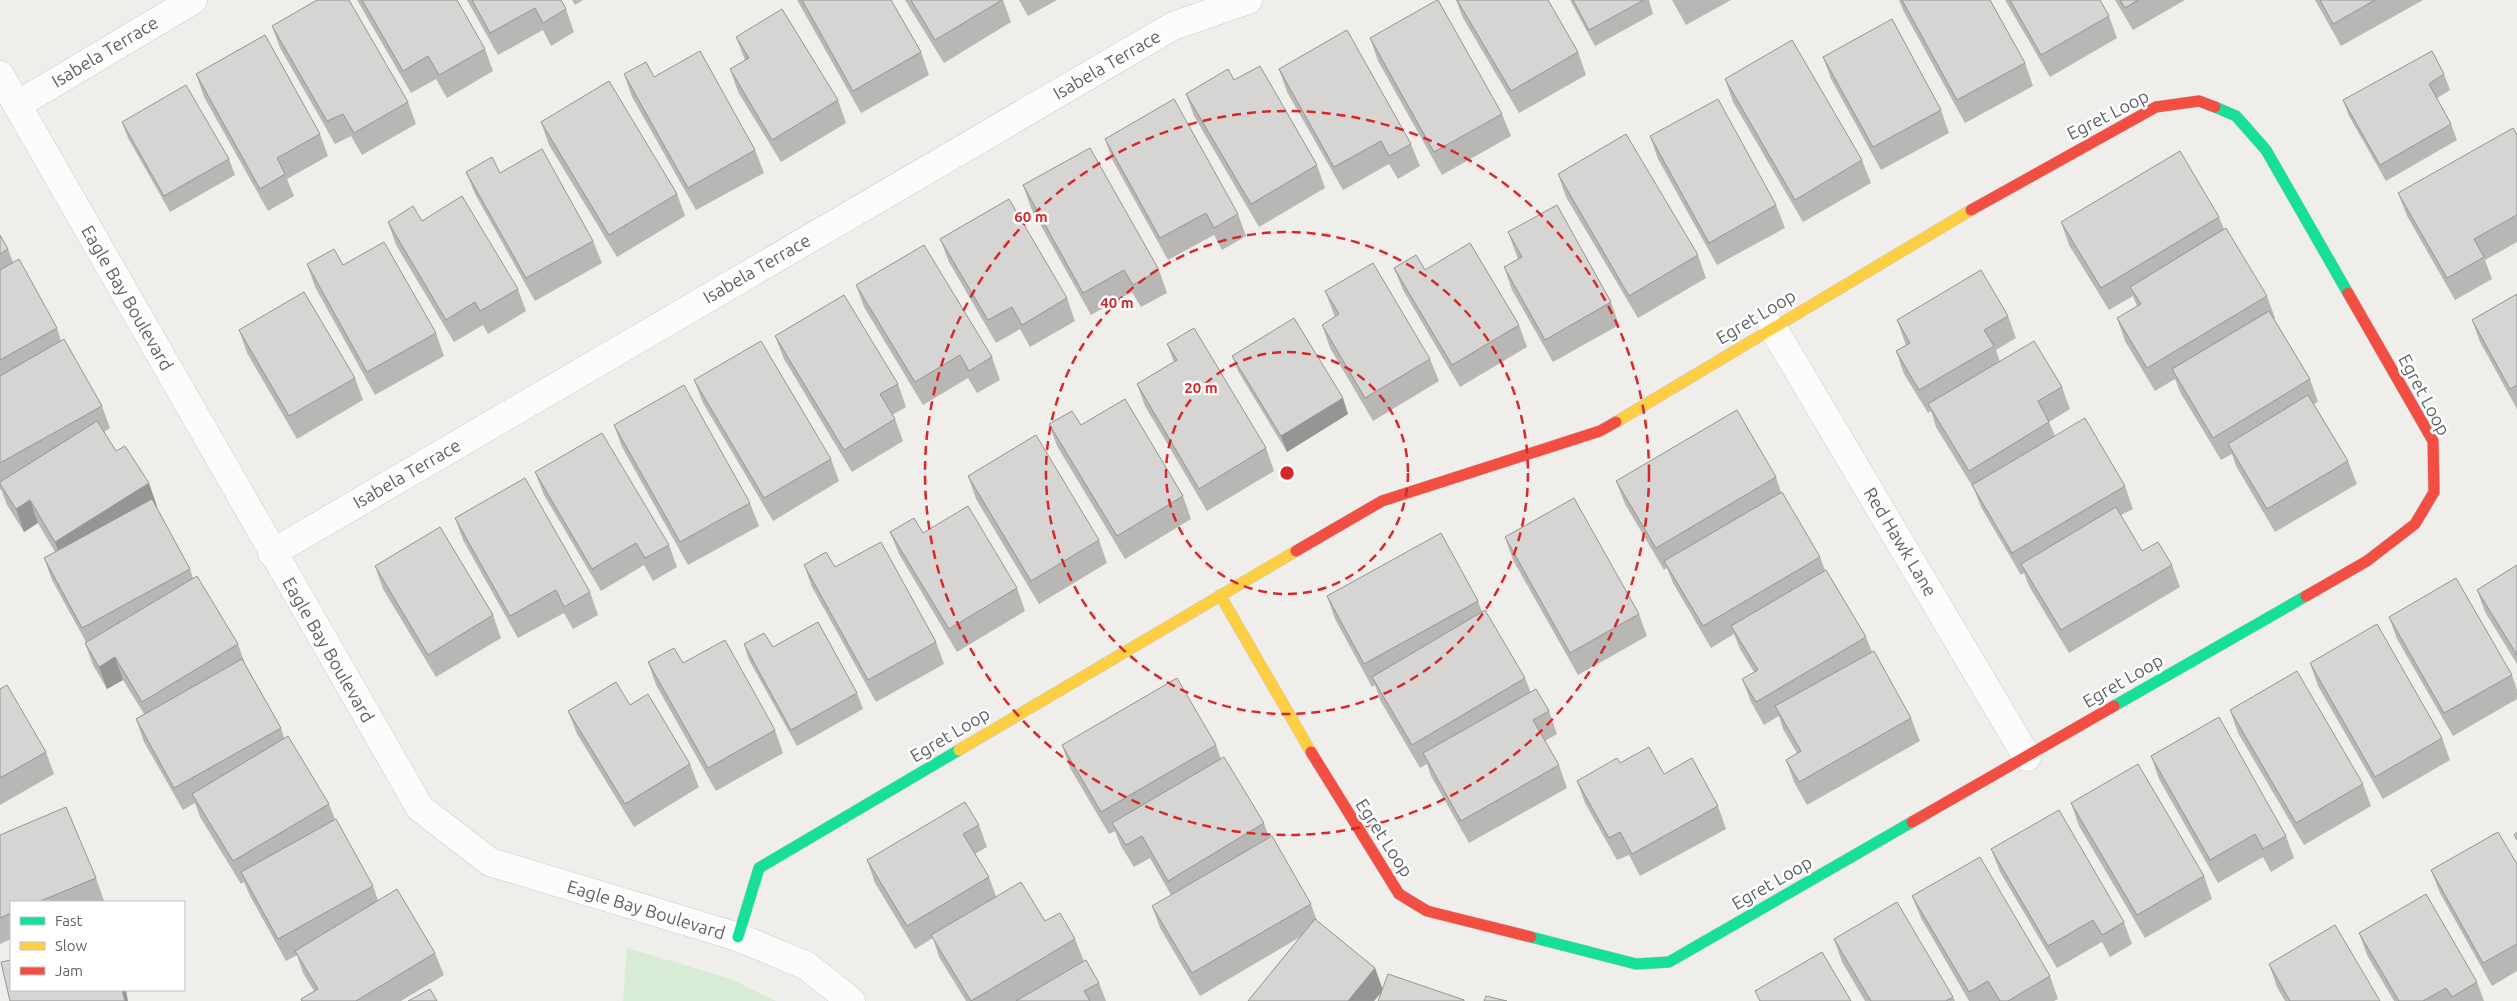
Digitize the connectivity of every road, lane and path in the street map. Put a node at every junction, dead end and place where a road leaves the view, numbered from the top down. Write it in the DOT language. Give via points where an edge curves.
graph roads {
  1 [pos="193,0"];
  2 [pos="1248,0"];
  3 [pos="0,75"];
  4 [pos="17,104"];
  5 [pos="1773,328"];
  6 [pos="272,553"];
  7 [pos="1220,595"];
  8 [pos="2026,757"];
  9 [pos="738,938"];
  10 [pos="851,1001"];
  1 -- 4 [label="street, Isabela Terrace"];
  2 -- 6 [label="street, Isabela Terrace" via="1173,26"];
  3 -- 4 [label="street, Eagle Bay Boulevard"];
  4 -- 6 [label="street, Eagle Bay Boulevard"];
  5 -- 7 [label="street, Egret Loop" via="1600,431 1382,501"];
  5 -- 8 [label="street, Red Hawk Lane"];
  5 -- 8 [label="street, Egret Loop" via="1982,204 2156,108 2199,101 2236,116 2266,150 2433,441 2434,492 2415,524 2368,561"];
  6 -- 9 [label="street, Eagle Bay Boulevard" via="420,808 490,862"];
  7 -- 8 [label="street, Egret Loop" via="1341,802 1399,894 1427,911 1636,964 1669,962"];
  7 -- 9 [label="street, Egret Loop" via="759,868"];
  9 -- 10 [label="street, Eagle Bay Boulevard" via="807,966"];
}
